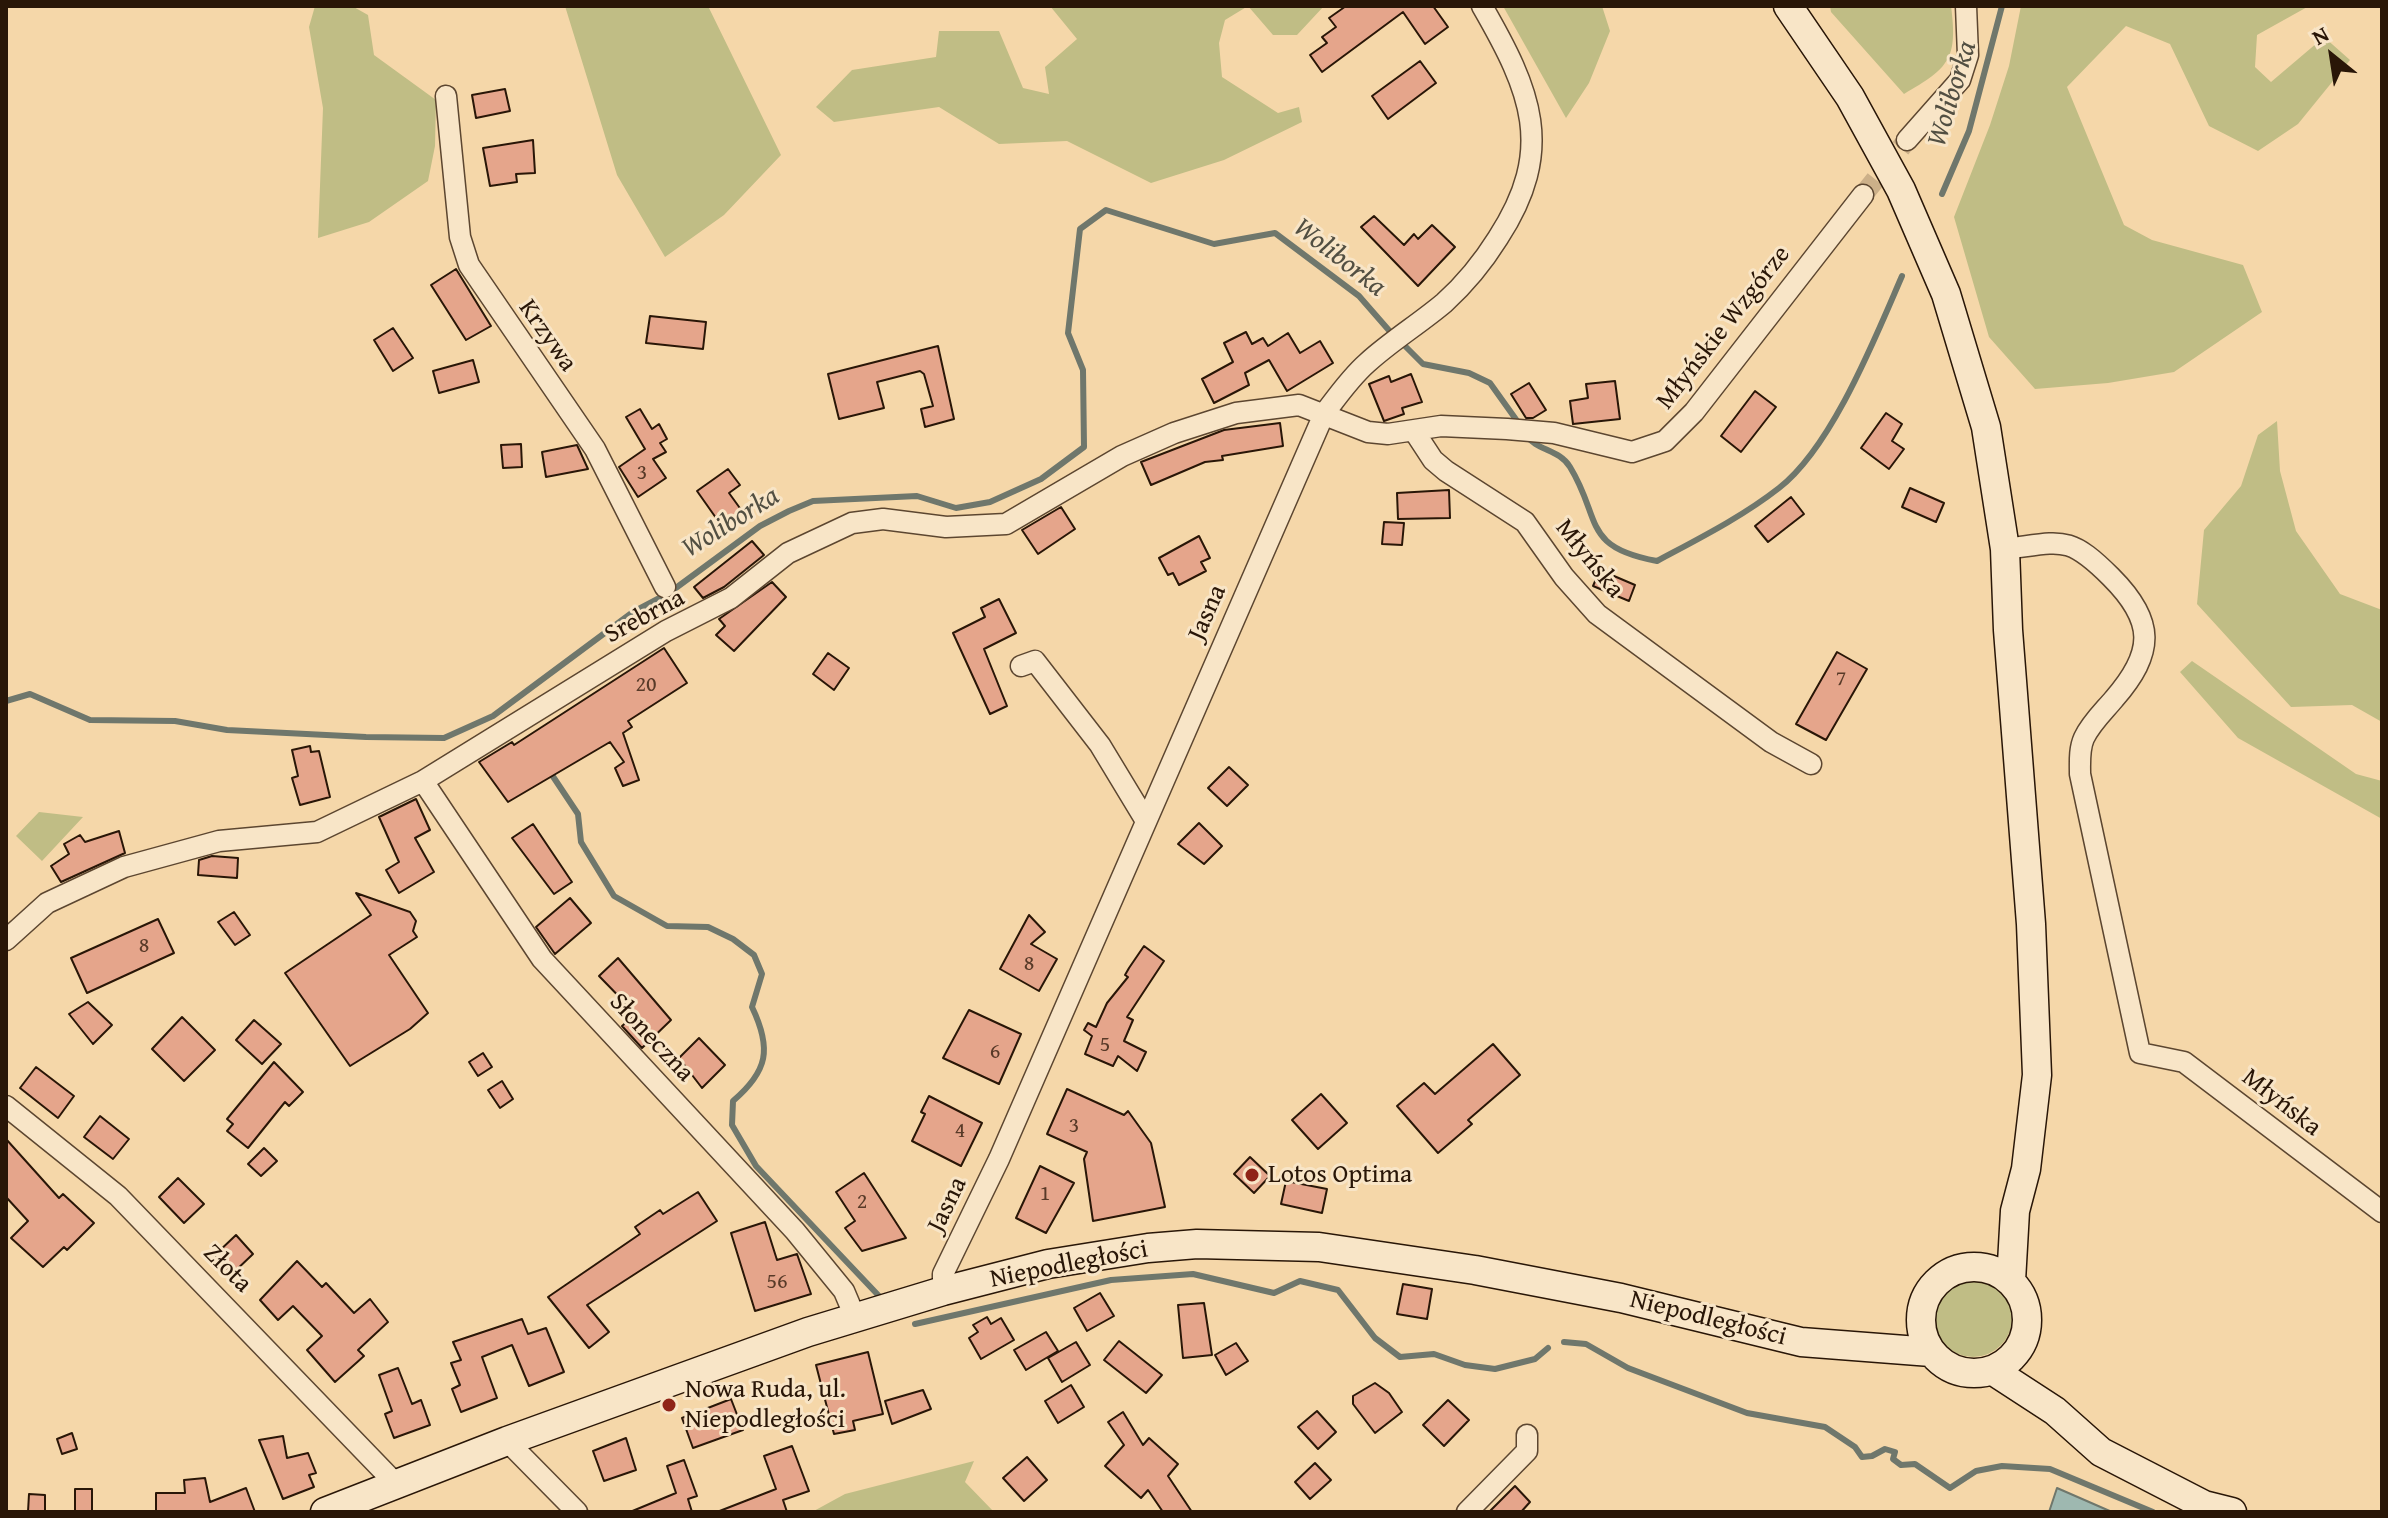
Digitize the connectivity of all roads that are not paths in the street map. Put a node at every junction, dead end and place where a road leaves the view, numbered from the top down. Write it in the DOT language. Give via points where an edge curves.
graph roads {
  1 [pos="1482,6"];
  2 [pos="1788,6"];
  3 [pos="1966,6"];
  4 [pos="446,96"];
  5 [pos="1907,140"];
  6 [pos="1863,195"];
  7 [pos="1324,414"];
  8 [pos="1414,431"];
  9 [pos="2005,549"];
  10 [pos="665,587"];
  11 [pos="1021,666"];
  12 [pos="1811,764"];
  13 [pos="423,781"];
  14 [pos="1146,821"];
  15 [pos="6,940"];
  16 [pos="6,1106"];
  17 [pos="2015,1211"];
  18 [pos="2382,1212"];
  19 [pos="1977,1267"];
  20 [pos="2011,1281"];
  21 [pos="943,1291"];
  22 [pos="855,1317"];
  23 [pos="1921,1317"];
  24 [pos="2023,1341"];
  25 [pos="1842,1347"];
  26 [pos="1931,1352"];
  27 [pos="1992,1370"];
  28 [pos="2055,1411"];
  29 [pos="1527,1435"];
  30 [pos="507,1441"];
  31 [pos="396,1484"];
  32 [pos="325,1512"];
  33 [pos="577,1512"];
  34 [pos="1467,1512"];
  35 [pos="2232,1512"];
  1 -- 7 [label="street, Jasna" via="1508,51 1530,113 1532,158 1523,197 1471,276 1353,377"];
  2 -- 9 [label="main road" via="1850,97 1894,177 1946,294 1986,427"];
  3 -- 5 [label="street" via="1968,55 1960,80"];
  4 -- 10 [label="street, Krzywa" via="460,237 469,265 595,449"];
  6 -- 8 [label="street, Młyńskie Wzgórze" via="1694,412 1665,441 1632,452 1539,431 1441,426"];
  7 -- 8 [label="street" via="1368,432"];
  7 -- 13 [label="street, Srebrna" via="1282,405 1174,433 1122,456 1006,524 946,527 883,519 820,535 708,613 666,631"];
  7 -- 14 [label="street, Jasna"];
  8 -- 12 [label="street, Młyńska" via="1446,471 1525,522 1597,614 1771,742"];
  9 -- 17 [label="main road" via="2037,1075 2026,1169"];
  9 -- 18 [label="street, Młyńska" via="2063,542 2075,546 2124,590 2141,615 2146,643 2140,664 2092,724 2080,757 2140,1053 2184,1062"];
  11 -- 14 [label="street" via="1035,661 1100,745"];
  13 -- 15 [label="street, Srebrna" via="307,834 219,841 124,867 47,903"];
  13 -- 22 [label="street, Słoneczna" via="542,959 795,1231 844,1291"];
  14 -- 21 [label="street, Jasna" via="999,1159 943,1274"];
  16 -- 31 [label="street, Złota" via="118,1196"];
  17 -- 19 [label="main road"];
  17 -- 20 [label="main road"];
  19 -- 20 [label="main road"];
  19 -- 23 [label="main road" via="1945,1275 1929,1294"];
  20 -- 24 [label="main road" via="2027,1309"];
  21 -- 22 [label="main road, Niepodległości"];
  21 -- 25 [label="main road, Niepodległości" via="1048,1264 1148,1248 1319,1247 1475,1270 1621,1298 1765,1335"];
  22 -- 30 [label="main road, Niepodległości"];
  23 -- 25 [label="main road, Niepodległości" via="1889,1334"];
  23 -- 26 [label="main road"];
  24 -- 27 [label="main road" via="2016,1354"];
  24 -- 28 [label="main road"];
  25 -- 26 [label="main road, Niepodległości"];
  26 -- 27 [label="main road" via="1966,1372"];
  27 -- 28 [label="main road"];
  28 -- 35 [label="main road" via="2101,1452 2145,1478"];
  29 -- 34 [label="street" via="1527,1451"];
  30 -- 31 [label="main road, Niepodległości"];
  30 -- 33 [label="street"];
  31 -- 32 [label="main road, Niepodległości"];
}
